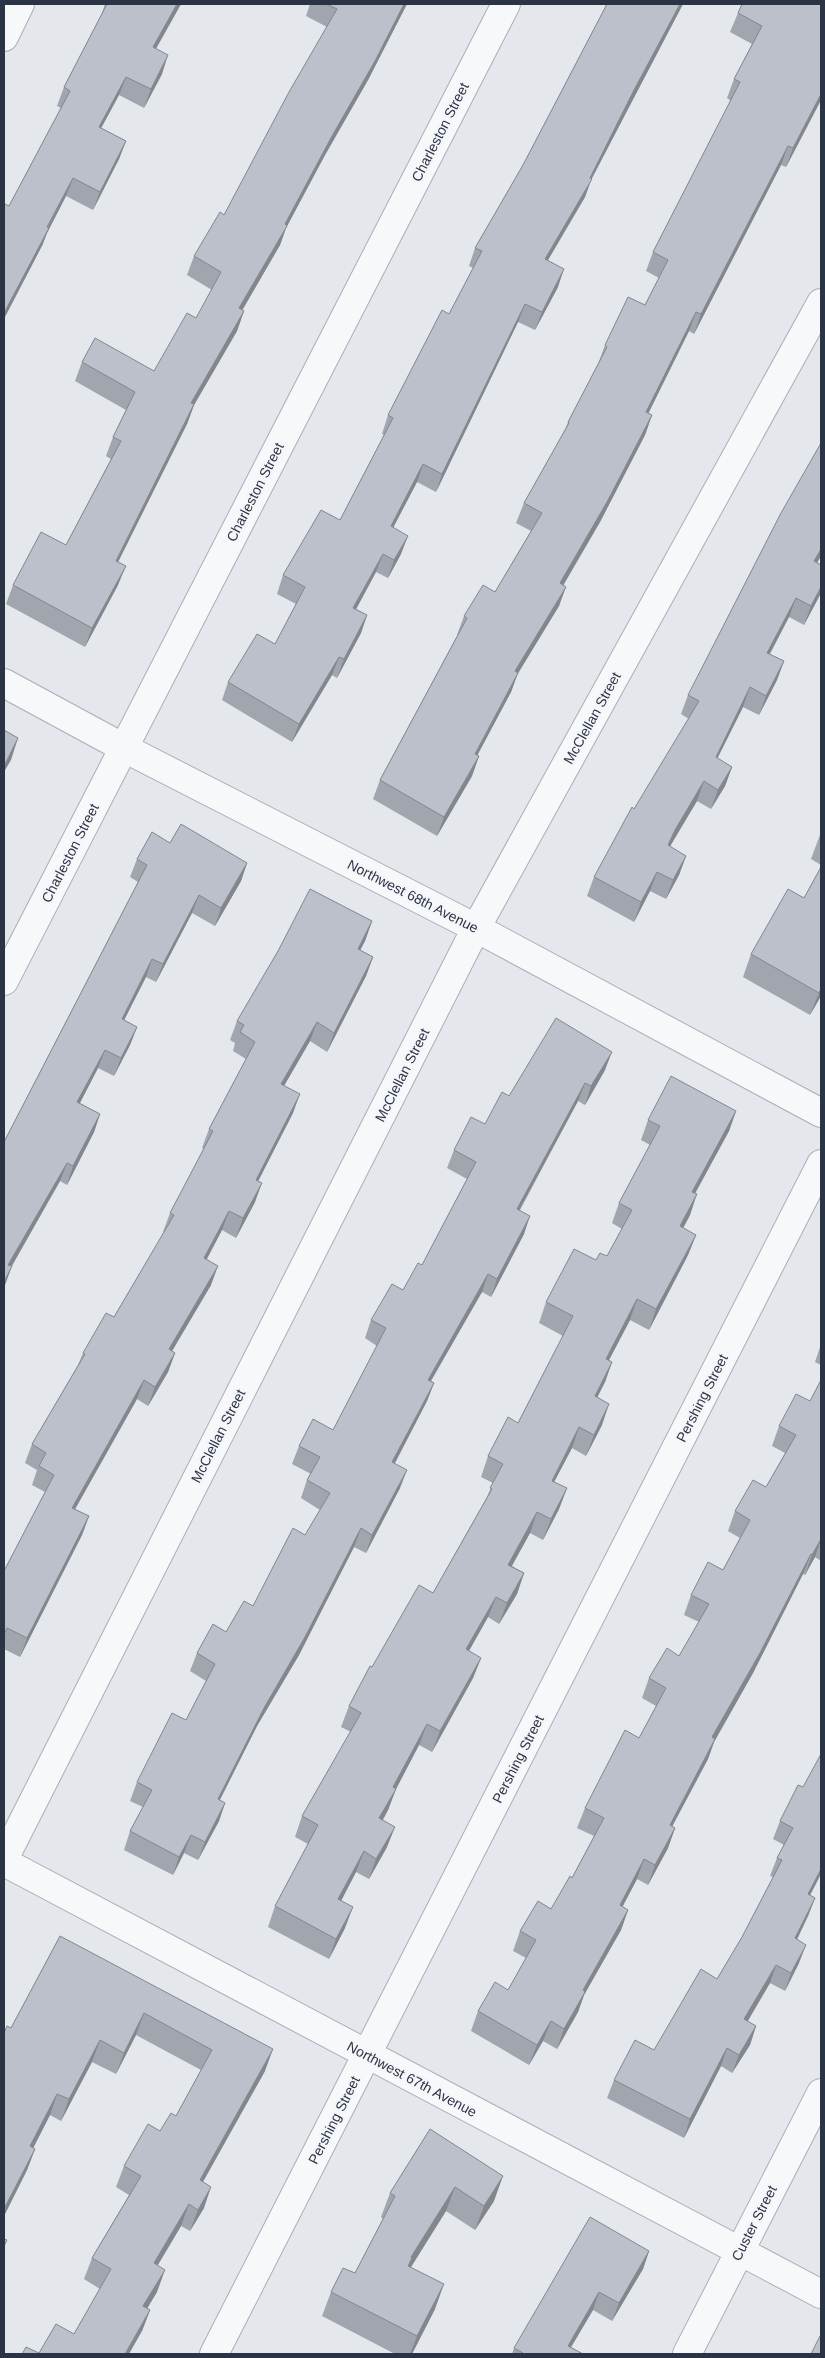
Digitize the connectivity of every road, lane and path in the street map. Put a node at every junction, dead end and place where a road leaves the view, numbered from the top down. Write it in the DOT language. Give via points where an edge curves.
graph roads {
  1 [pos="20,4"];
  2 [pos="506,4"];
  3 [pos="4,37"];
  4 [pos="821,304"];
  5 [pos="4,683"];
  6 [pos="124,748"];
  7 [pos="476,928"];
  8 [pos="4,981"];
  9 [pos="821,1113"];
  10 [pos="821,1164"];
  11 [pos="4,1860"];
  12 [pos="367,2055"];
  13 [pos="821,2093"];
  14 [pos="740,2252"];
  15 [pos="821,2294"];
  16 [pos="214,2354"];
  17 [pos="688,2354"];
  1 -- 3 [label="street"];
  2 -- 6 [label="street, Charleston Street"];
  4 -- 7 [label="street, McClellan Street"];
  5 -- 6 [label="street, Northwest 68th Avenue"];
  6 -- 7 [label="street, Northwest 68th Avenue"];
  6 -- 8 [label="street, Charleston Street"];
  7 -- 9 [label="street, Northwest 68th Avenue"];
  7 -- 11 [label="street, McClellan Street"];
  10 -- 12 [label="street, Pershing Street"];
  11 -- 12 [label="street, Northwest 67th Avenue"];
  12 -- 14 [label="street, Northwest 67th Avenue"];
  12 -- 16 [label="street, Pershing Street"];
  13 -- 14 [label="street, Custer Street"];
  14 -- 15 [label="street, Northwest 67th Avenue"];
  14 -- 17 [label="street, Custer Street"];
}
